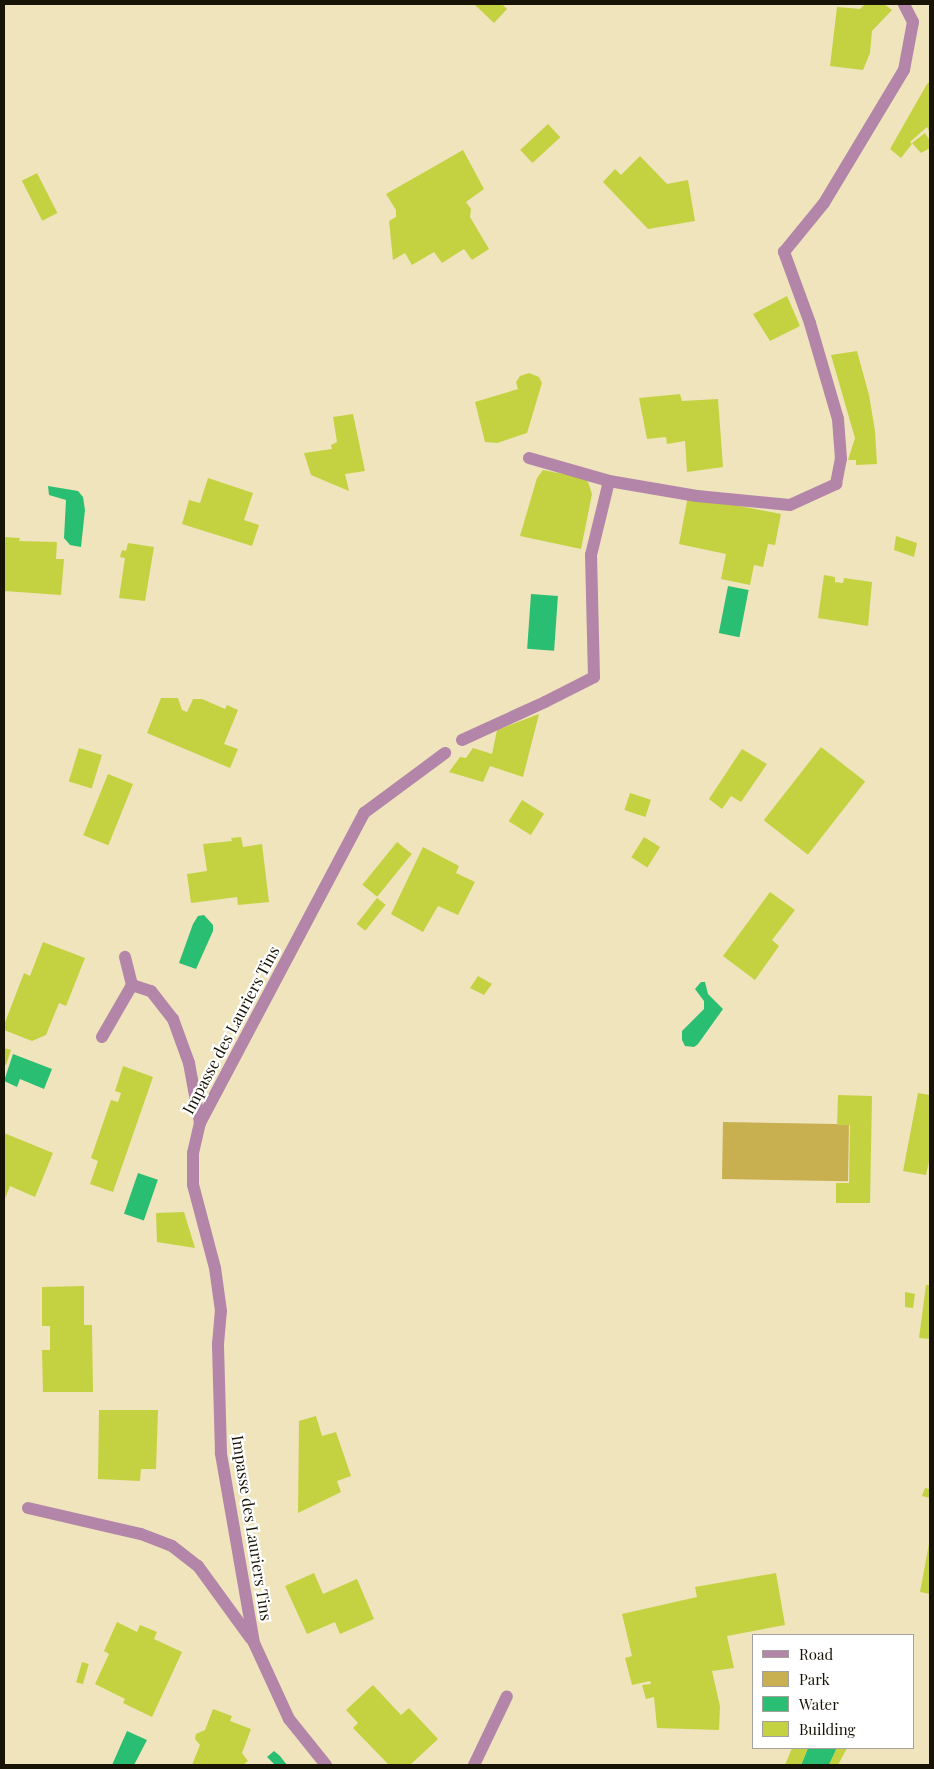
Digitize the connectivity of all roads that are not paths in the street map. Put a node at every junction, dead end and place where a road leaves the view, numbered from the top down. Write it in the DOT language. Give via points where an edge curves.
graph roads {
  1 [pos="904,4"];
  2 [pos="529,458"];
  3 [pos="609,480"];
  4 [pos="462,740"];
  5 [pos="445,753"];
  6 [pos="125,957"];
  7 [pos="132,985"];
  8 [pos="102,1037"];
  9 [pos="200,1123"];
  10 [pos="28,1508"];
  11 [pos="254,1643"];
  12 [pos="507,1696"];
  13 [pos="326,1765"];
  14 [pos="474,1765"];
  1 -- 3 [label="street" via="913,22 904,70 824,202 784,252 810,322 838,419 842,459 836,484 790,505 697,496"];
  2 -- 3 [label="street"];
  3 -- 4 [label="street" via="591,555 594,677"];
  5 -- 9 [label="street, Impasse des Lauriers Tins" via="364,813"];
  6 -- 7 [label="street"];
  7 -- 8 [label="street"];
  7 -- 9 [label="street" via="151,991 173,1019 189,1063"];
  9 -- 11 [label="street, Impasse des Lauriers Tins" via="193,1152 193,1185 215,1268 220,1311 222,1454"];
  10 -- 11 [label="street, Impasse des Lauriers Tins" via="142,1534 172,1546 198,1566"];
  11 -- 13 [label="street, Impasse des Lauriers Tins" via="289,1719"];
  12 -- 14 [label="street"];
}
